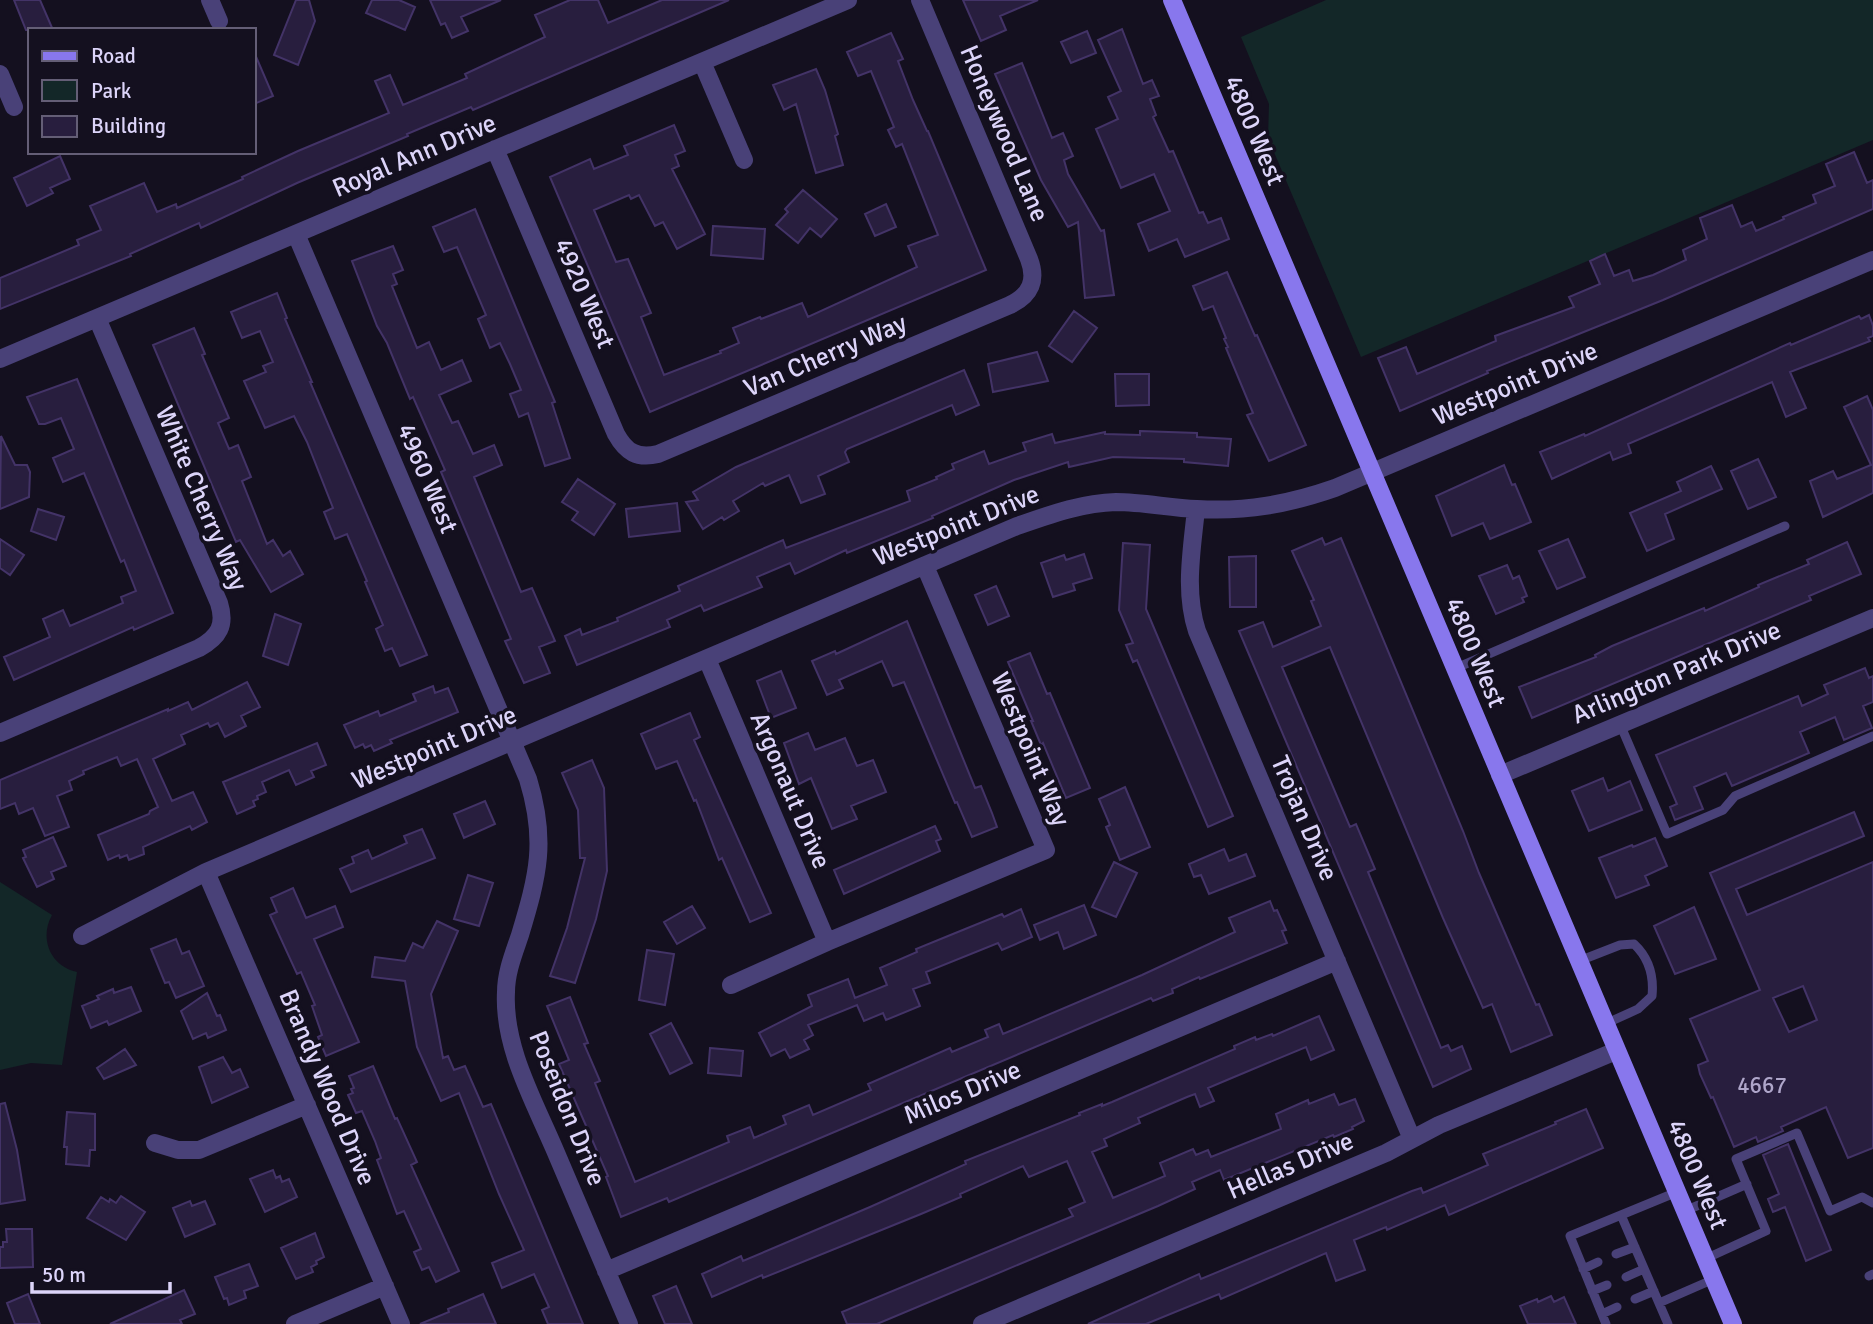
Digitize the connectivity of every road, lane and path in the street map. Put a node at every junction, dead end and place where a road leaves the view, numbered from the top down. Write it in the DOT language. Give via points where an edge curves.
graph roads {
  1 [pos="210,0"];
  2 [pos="848,0"];
  3 [pos="920,0"];
  4 [pos="1172,0"];
  5 [pos="219,21"];
  6 [pos="702,62"];
  7 [pos="0,74"];
  8 [pos="14,107"];
  9 [pos="495,149"];
  10 [pos="744,160"];
  11 [pos="296,234"];
  12 [pos="1873,260"];
  13 [pos="1031,287"];
  14 [pos="97,318"];
  15 [pos="0,359"];
  16 [pos="632,454"];
  17 [pos="1371,473"];
  18 [pos="1196,509"];
  19 [pos="1785,526"];
  20 [pos="925,566"];
  21 [pos="1873,618"];
  22 [pos="707,659"];
  23 [pos="1454,669"];
  24 [pos="1620,724"];
  25 [pos="0,733"];
  26 [pos="1873,736"];
  27 [pos="512,742"];
  28 [pos="1500,775"];
  29 [pos="206,872"];
  30 [pos="82,936"];
  31 [pos="827,942"];
  32 [pos="1337,961"];
  33 [pos="1578,961"];
  34 [pos="731,985"];
  35 [pos="1605,1024"];
  36 [pos="1616,1051"];
  37 [pos="307,1105"];
  38 [pos="1412,1139"];
  39 [pos="155,1143"];
  40 [pos="1746,1184"];
  41 [pos="1676,1192"];
  42 [pos="1873,1203"];
  43 [pos="1685,1211"];
  44 [pos="1621,1215"];
  45 [pos="1635,1247"];
  46 [pos="1616,1254"];
  47 [pos="1705,1259"];
  48 [pos="1598,1262"];
  49 [pos="1583,1269"];
  50 [pos="1644,1269"];
  51 [pos="606,1271"];
  52 [pos="1626,1277"];
  53 [pos="1714,1279"];
  54 [pos="1607,1285"];
  55 [pos="385,1286"];
  56 [pos="1592,1291"];
  57 [pos="1654,1291"];
  58 [pos="1635,1299"];
  59 [pos="1659,1303"];
  60 [pos="1617,1307"];
  61 [pos="1602,1314"];
  62 [pos="295,1324"];
  63 [pos="401,1324"];
  64 [pos="629,1324"];
  65 [pos="982,1324"];
  66 [pos="1606,1324"];
  67 [pos="1668,1324"];
  68 [pos="1733,1324"];
  1 -- 5 [label="street"];
  2 -- 6 [label="street, Royal Ann Drive"];
  3 -- 13 [label="street, Honeywood Lane" via="1029,258"];
  4 -- 17 [label="main road, 4800 West"];
  6 -- 9 [label="street, Royal Ann Drive"];
  6 -- 10 [label="street"];
  7 -- 8 [label="street"];
  9 -- 11 [label="street, Royal Ann Drive"];
  9 -- 16 [label="street, 4920 West" via="616,434"];
  11 -- 14 [label="street, Royal Ann Drive"];
  11 -- 27 [label="street, 4960 West"];
  12 -- 17 [label="street, Westpoint Drive"];
  13 -- 16 [label="street, Van Cherry Way" via="1010,305 658,454"];
  14 -- 15 [label="street, Royal Ann Drive"];
  14 -- 25 [label="street, White Cherry Way" via="219,603 221,628 199,648"];
  17 -- 18 [label="street, Westpoint Drive" via="1305,499 1270,507"];
  17 -- 23 [label="main road, 4800 West"];
  18 -- 20 [label="street, Westpoint Drive" via="1117,502 1060,511"];
  18 -- 32 [label="street, Trojan Drive" via="1189,587 1193,620"];
  19 -- 23 [label="lane"];
  20 -- 22 [label="street, Westpoint Drive"];
  20 -- 31 [label="street, Westpoint Way" via="1046,850"];
  21 -- 24 [label="street, Arlington Park Drive"];
  22 -- 27 [label="street, Westpoint Drive"];
  22 -- 31 [label="street, Argonaut Drive"];
  23 -- 28 [label="main road, 4800 West"];
  24 -- 26 [label="lane" via="1667,834 1723,810 1735,796"];
  24 -- 28 [label="street, Arlington Park Drive"];
  27 -- 29 [label="street, Westpoint Drive"];
  27 -- 51 [label="street, Poseidon Drive" via="533,796 540,845 533,891 508,973 509,1032"];
  28 -- 33 [label="main road, 4800 West"];
  29 -- 30 [label="street, Westpoint Drive"];
  29 -- 37 [label="street, Brandy Wood Drive"];
  31 -- 34 [label="street"];
  32 -- 38 [label="street, Trojan Drive"];
  32 -- 51 [label="street, Milos Drive"];
  33 -- 35 [label="main road, 4800 West"];
  33 -- 35 [label="lane" via="1620,945 1634,944 1644,954 1654,980 1652,996 1638,1010"];
  35 -- 36 [label="main road, 4800 West"];
  36 -- 38 [label="street, Hellas Drive"];
  36 -- 41 [label="main road, 4800 West"];
  37 -- 39 [label="street" via="199,1150"];
  37 -- 55 [label="street, Brandy Wood Drive"];
  38 -- 65 [label="street, Hellas Drive"];
  40 -- 42 [label="lane" via="1736,1159 1797,1133 1830,1211 1862,1197"];
  40 -- 43 [label="lane"];
  40 -- 47 [label="lane" via="1766,1231"];
  41 -- 43 [label="main road, 4800 West"];
  41 -- 44 [label="lane"];
  43 -- 47 [label="main road, 4800 West"];
  44 -- 45 [label="lane"];
  44 -- 49 [label="lane" via="1570,1236"];
  45 -- 46 [label="lane"];
  45 -- 50 [label="lane"];
  47 -- 53 [label="main road, 4800 West"];
  48 -- 49 [label="lane"];
  49 -- 56 [label="lane"];
  50 -- 52 [label="lane"];
  50 -- 57 [label="lane"];
  51 -- 64 [label="street, Poseidon Drive"];
  53 -- 59 [label="lane"];
  53 -- 68 [label="main road, 4800 West"];
  54 -- 56 [label="lane"];
  55 -- 62 [label="street"];
  55 -- 63 [label="street, Brandy Wood Drive"];
  56 -- 61 [label="lane"];
  57 -- 58 [label="lane"];
  57 -- 59 [label="lane"];
  59 -- 67 [label="lane"];
  60 -- 61 [label="lane"];
  61 -- 66 [label="lane"];
}
